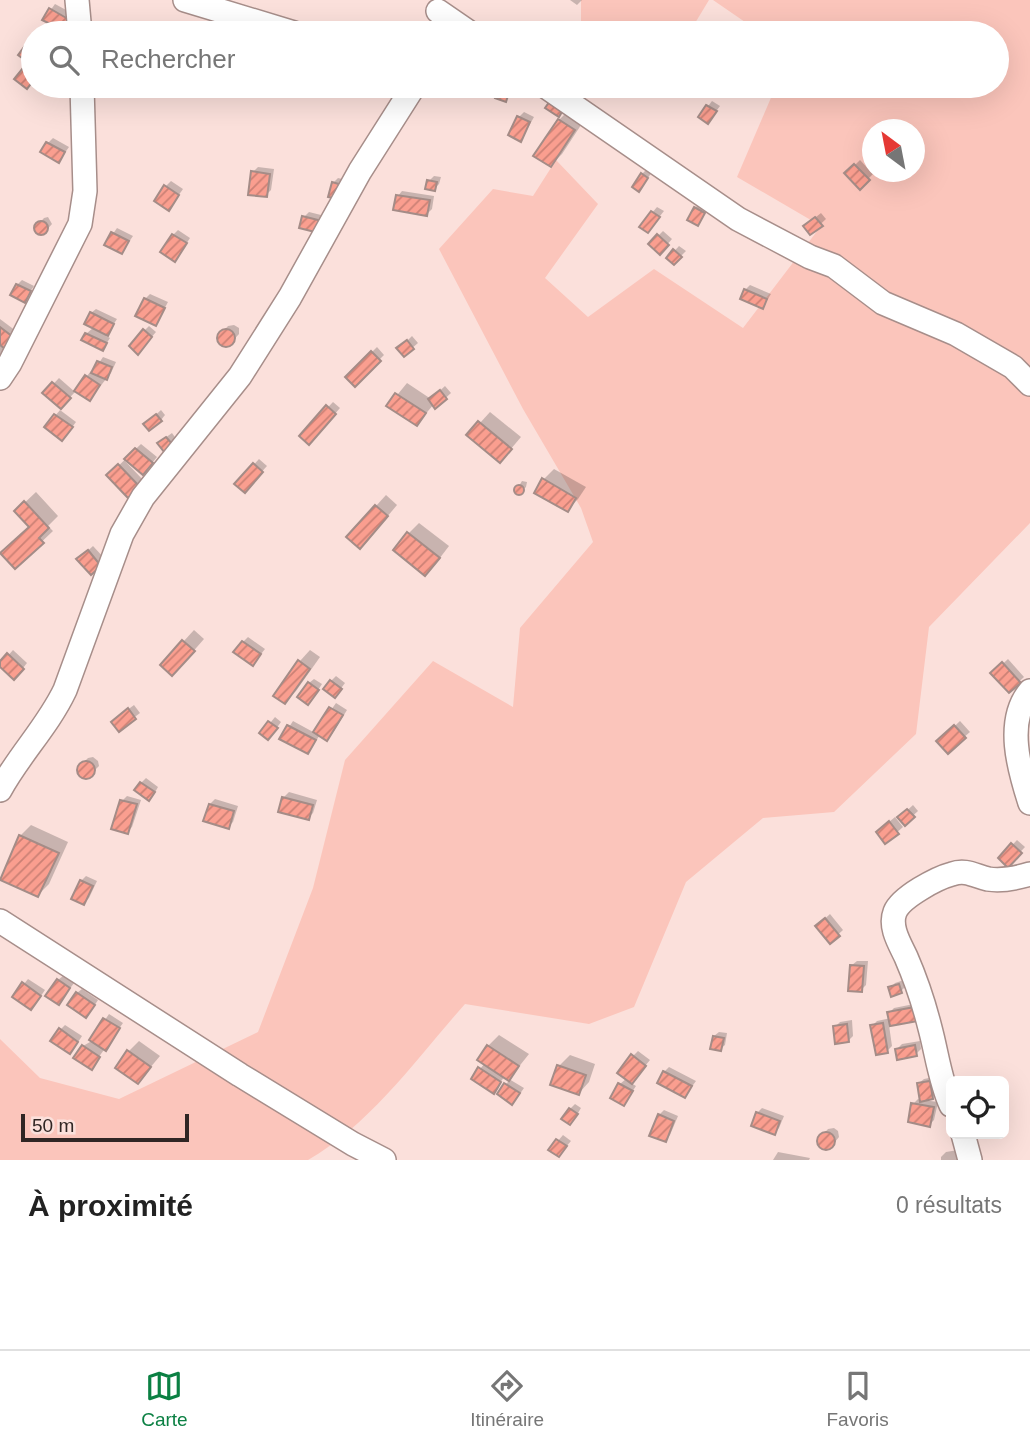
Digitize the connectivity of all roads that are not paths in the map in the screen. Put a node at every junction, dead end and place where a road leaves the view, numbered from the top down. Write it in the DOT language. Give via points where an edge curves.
graph roads {
  1 [pos="77,0"];
  2 [pos="185,0"];
  3 [pos="79,21"];
  4 [pos="254,21"];
  5 [pos="82,98"];
  6 [pos="403,98"];
  7 [pos="562,98"];
  8 [pos="0,377"];
  9 [pos="1030,384"];
  10 [pos="1030,691"];
  11 [pos="0,790"];
  12 [pos="1030,803"];
  13 [pos="1030,874"];
  14 [pos="0,921"];
  15 [pos="946,1094"];
  16 [pos="964,1139"];
  17 [pos="384,1160"];
  18 [pos="970,1160"];
  1 -- 3 [label="street"];
  2 -- 4 [label="street"];
  5 -- 8 [label="street" via="85,191 80,224"];
  6 -- 11 [label="street" via="240,376 143,498 122,534 55,712"];
  7 -- 9 [label="street" via="738,219 834,266 883,303 957,334 1013,367"];
  10 -- 12 [label="street" via="1017,723 1017,749"];
  13 -- 15 [label="street" via="988,879 968,872 953,873 902,901 895,911 893,926 930,1027"];
  14 -- 17 [label="street" via="228,1068"];
  16 -- 18 [label="street"];
}
